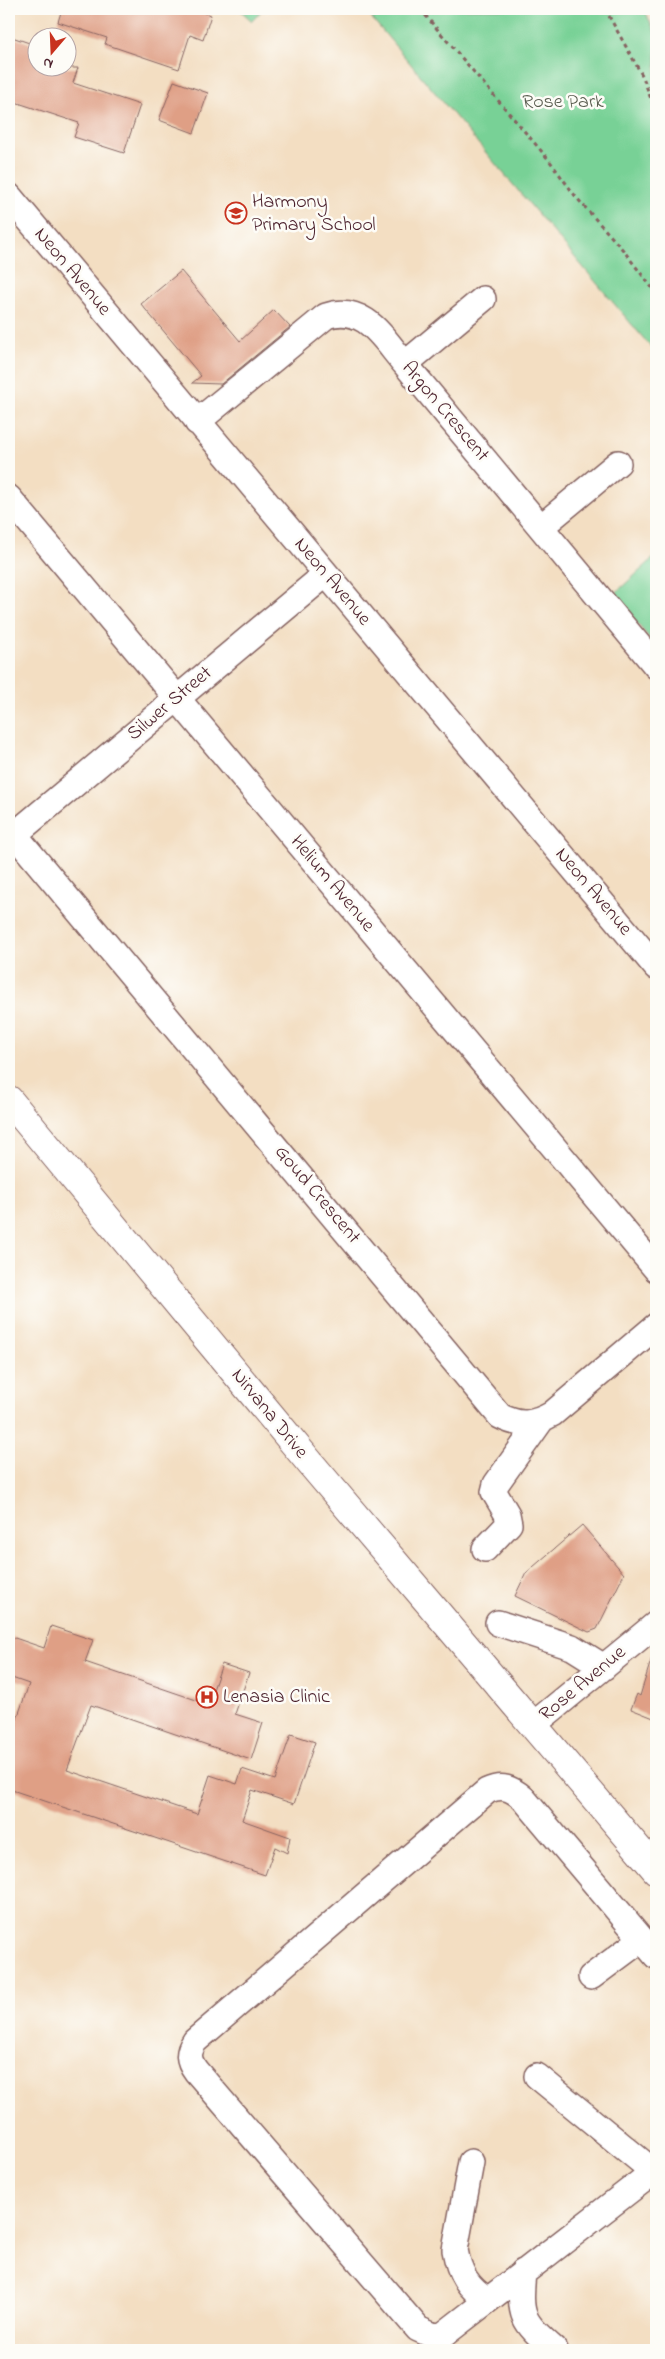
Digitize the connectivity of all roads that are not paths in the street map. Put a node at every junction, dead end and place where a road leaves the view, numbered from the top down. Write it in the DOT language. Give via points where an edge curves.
graph roads {
  1 [pos="9,196"];
  2 [pos="483,299"];
  3 [pos="405,364"];
  4 [pos="197,422"];
  5 [pos="618,463"];
  6 [pos="9,498"];
  7 [pos="541,527"];
  8 [pos="326,574"];
  9 [pos="656,666"];
  10 [pos="178,697"];
  11 [pos="11,831"];
  12 [pos="656,967"];
  13 [pos="9,1100"];
  14 [pos="656,1269"];
  15 [pos="656,1326"];
  16 [pos="540,1422"];
  17 [pos="485,1549"];
  18 [pos="498,1623"];
  19 [pos="656,1624"];
  20 [pos="604,1667"];
  21 [pos="533,1725"];
  22 [pos="656,1870"];
  23 [pos="649,1948"];
  24 [pos="591,1977"];
  25 [pos="537,2076"];
  26 [pos="470,2162"];
  27 [pos="655,2171"];
  28 [pos="523,2272"];
  29 [pos="488,2300"];
  30 [pos="555,2350"];
  1 -- 4 [label="street, Neon Avenue"];
  2 -- 3 [label="street"];
  3 -- 4 [label="street, Argon Crescent" via="364,319 354,313 335,313 326,316"];
  3 -- 7 [label="street, Argon Crescent"];
  4 -- 8 [label="street, Neon Avenue"];
  5 -- 7 [label="street"];
  6 -- 10 [label="street, Helium Avenue"];
  7 -- 9 [label="street, Argon Crescent"];
  8 -- 10 [label="street, Silwer Street"];
  8 -- 12 [label="street, Neon Avenue"];
  10 -- 11 [label="street, Silwer Street"];
  10 -- 14 [label="street, Helium Avenue"];
  11 -- 16 [label="street, Goud Crescent" via="500,1416 513,1423"];
  13 -- 21 [label="main road, Nirvana Drive" via="310,1464"];
  15 -- 16 [label="street"];
  16 -- 17 [label="street" via="496,1484 494,1492 508,1514 508,1524"];
  18 -- 20 [label="street" via="572,1647"];
  19 -- 20 [label="street, Rose Avenue"];
  20 -- 21 [label="street, Rose Avenue"];
  21 -- 22 [label="main road, Nirvana Drive"];
  23 -- 24 [label="street"];
  23 -- 29 [label="street" via="523,1798 504,1786 495,1787 190,2048 190,2062 196,2071 418,2329 434,2336 443,2335"];
  25 -- 27 [label="street"];
  26 -- 29 [label="street" via="455,2250 464,2280 474,2292"];
  27 -- 28 [label="street"];
  28 -- 29 [label="street"];
  28 -- 30 [label="street" via="520,2306 526,2321"];
}
